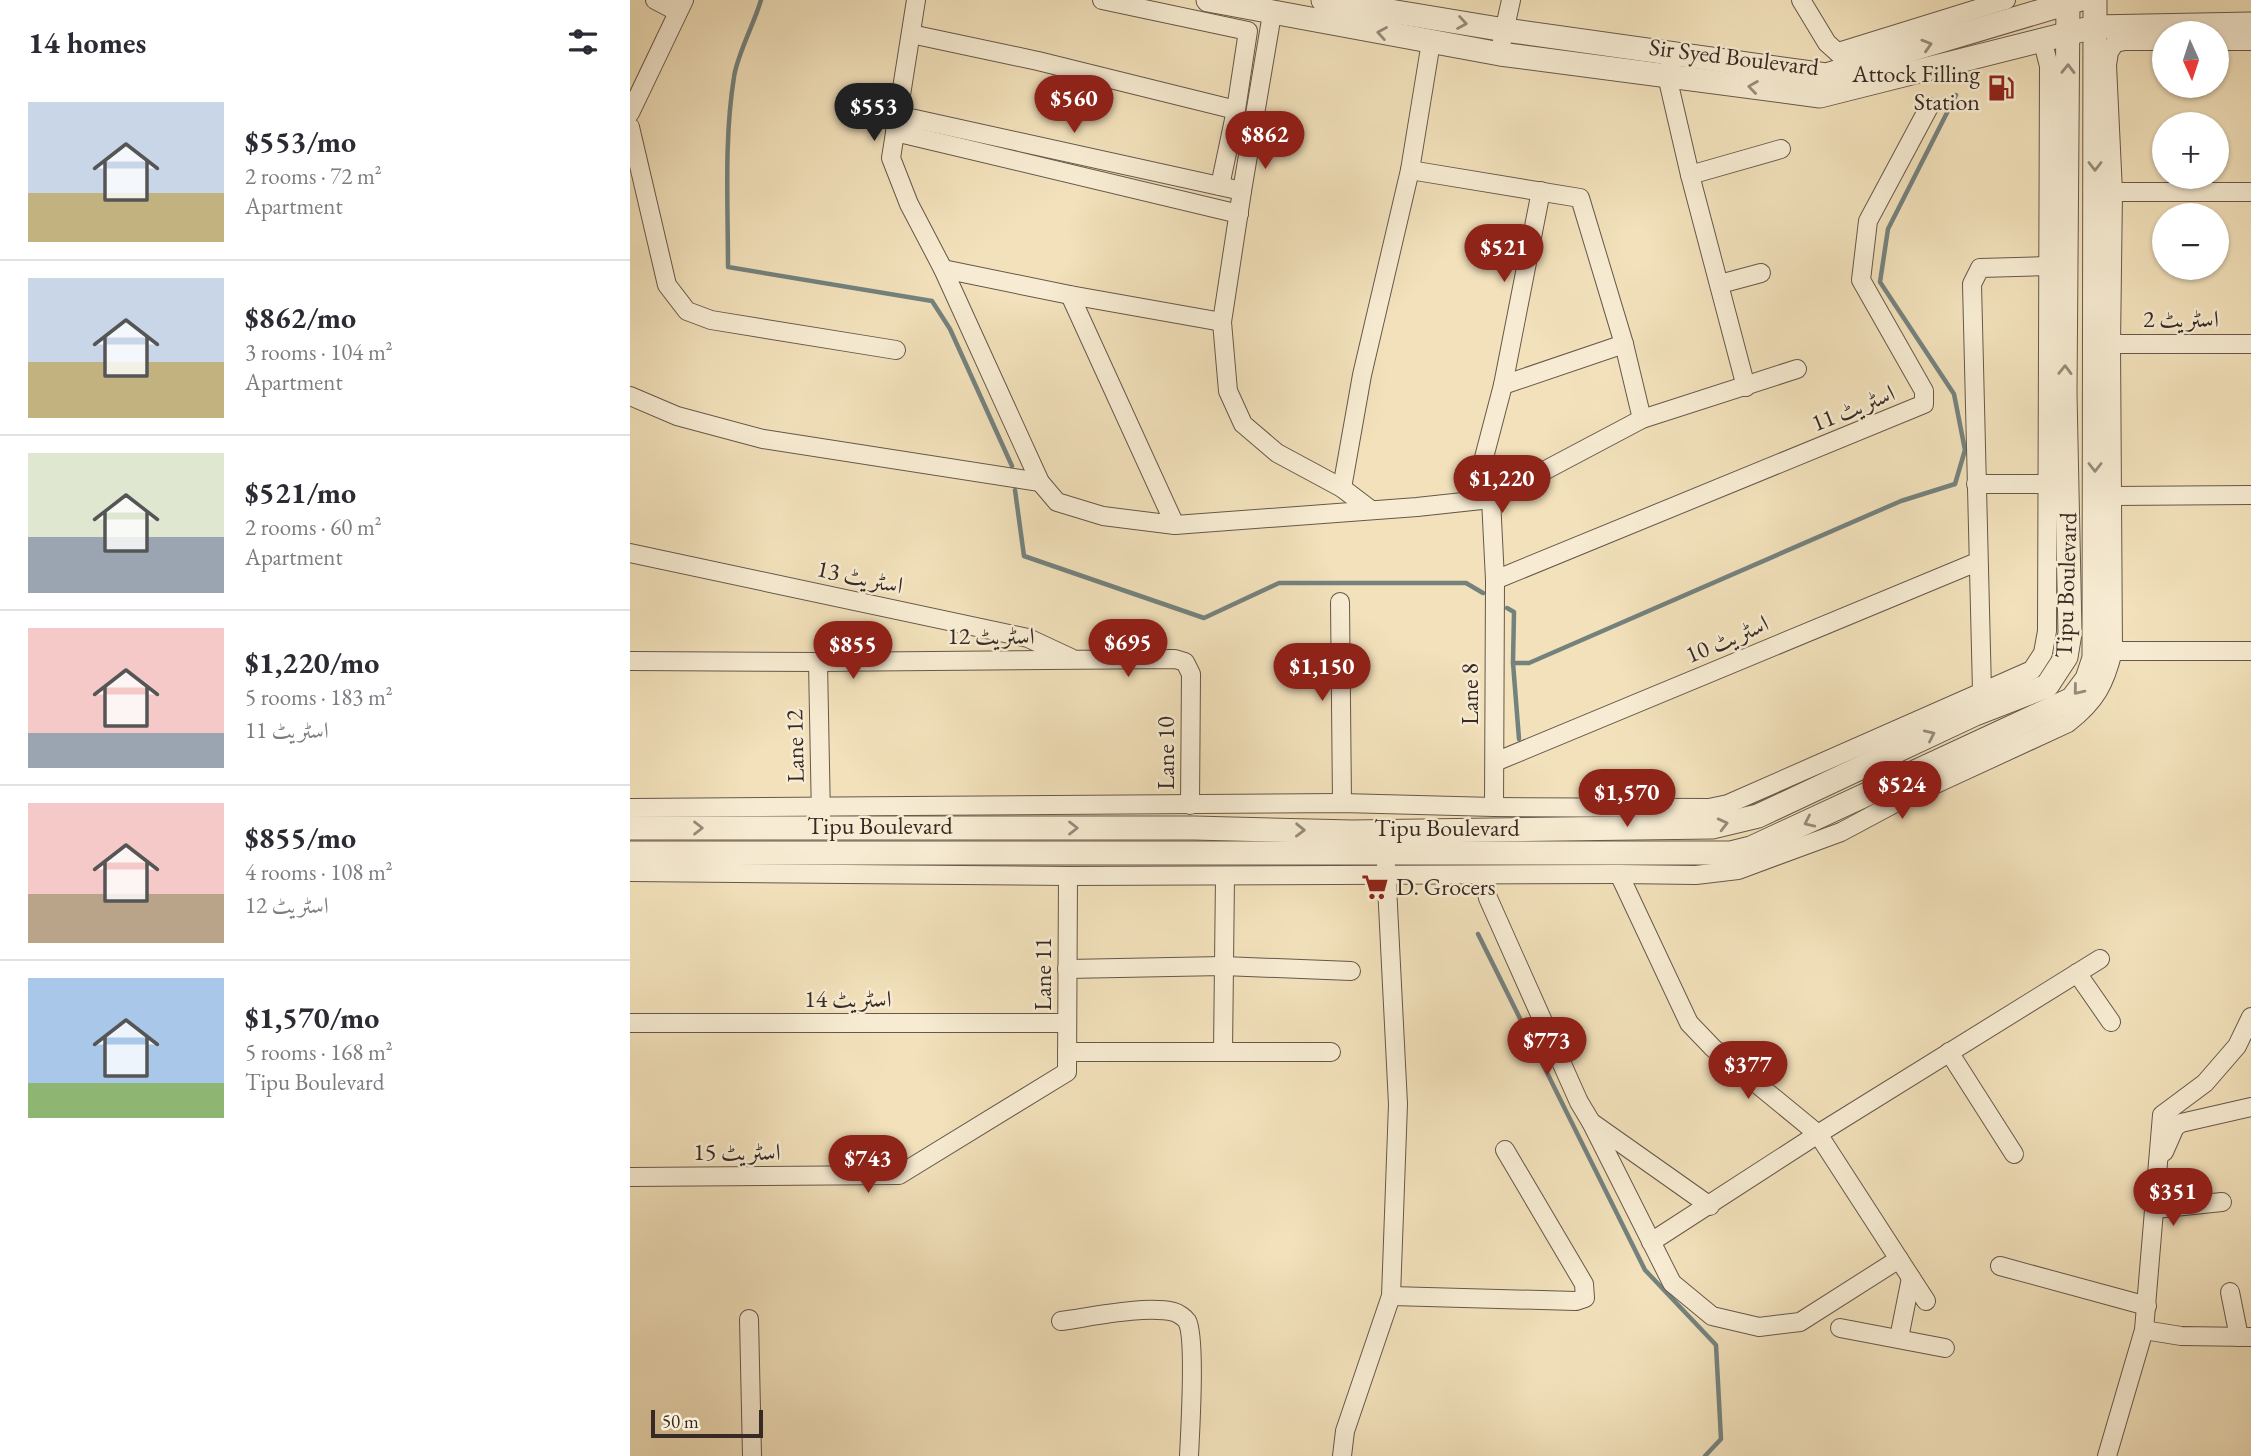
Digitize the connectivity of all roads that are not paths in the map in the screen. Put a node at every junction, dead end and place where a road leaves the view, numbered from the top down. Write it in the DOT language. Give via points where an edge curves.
graph roads {
  1 [pos="655,0"];
  2 [pos="916,0"];
  3 [pos="1102,0"];
  4 [pos="1322,0"];
  5 [pos="1511,0"];
  6 [pos="1801,0"];
  7 [pos="2006,0"];
  8 [pos="2095,0"];
  9 [pos="1215,1"];
  10 [pos="2072,1"];
  11 [pos="681,6"];
  12 [pos="1272,13"];
  13 [pos="2251,24"];
  14 [pos="2094,27"];
  15 [pos="1505,30"];
  16 [pos="911,34"];
  17 [pos="2069,34"];
  18 [pos="2042,39"];
  19 [pos="2152,41"];
  20 [pos="2230,41"];
  21 [pos="2251,41"];
  22 [pos="1431,42"];
  23 [pos="1500,54"];
  24 [pos="1846,60"];
  25 [pos="1670,64"];
  26 [pos="1929,107"];
  27 [pos="1236,110"];
  28 [pos="630,113"];
  29 [pos="896,124"];
  30 [pos="630,127"];
  31 [pos="2103,130"];
  32 [pos="1781,149"];
  33 [pos="1410,170"];
  34 [pos="1690,175"];
  35 [pos="1220,186"];
  36 [pos="1242,191"];
  37 [pos="1541,191"];
  38 [pos="2113,192"];
  39 [pos="2251,192"];
  40 [pos="1239,214"];
  41 [pos="2048,266"];
  42 [pos="943,269"];
  43 [pos="1761,273"];
  44 [pos="1720,284"];
  45 [pos="1070,295"];
  46 [pos="1222,323"];
  47 [pos="1624,344"];
  48 [pos="2111,344"];
  49 [pos="2251,344"];
  50 [pos="896,350"];
  51 [pos="1797,369"];
  52 [pos="1503,385"];
  53 [pos="1746,387"];
  54 [pos="630,397"];
  55 [pos="1642,419"];
  56 [pos="2103,428"];
  57 [pos="1040,482"];
  58 [pos="1976,484"];
  59 [pos="2048,484"];
  60 [pos="1342,488"];
  61 [pos="2251,495"];
  62 [pos="2113,496"];
  63 [pos="1491,499"];
  64 [pos="1371,510"];
  65 [pos="1175,525"];
  66 [pos="630,553"];
  67 [pos="1977,562"];
  68 [pos="1495,580"];
  69 [pos="1340,602"];
  70 [pos="2113,650"];
  71 [pos="2251,651"];
  72 [pos="1075,660"];
  73 [pos="630,661"];
  74 [pos="818,662"];
  75 [pos="1185,662"];
  76 [pos="1982,691"];
  77 [pos="1495,762"];
  78 [pos="1342,803"];
  79 [pos="1191,805"];
  80 [pos="1494,807"];
  81 [pos="630,808"];
  82 [pos="821,818"];
  83 [pos="1646,818"];
  84 [pos="630,828"];
  85 [pos="1028,828"];
  86 [pos="1026,852"];
  87 [pos="630,853"];
  88 [pos="1644,853"];
  89 [pos="1386,865"];
  90 [pos="630,872"];
  91 [pos="1619,874"];
  92 [pos="1482,875"];
  93 [pos="1068,876"];
  94 [pos="1225,876"];
  95 [pos="2100,959"];
  96 [pos="1223,966"];
  97 [pos="1067,969"];
  98 [pos="1351,971"];
  99 [pos="2077,973"];
  100 [pos="2251,1017"];
  101 [pos="2111,1022"];
  102 [pos="630,1023"];
  103 [pos="1067,1023"];
  104 [pos="1067,1052"];
  105 [pos="1223,1052"];
  106 [pos="1331,1052"];
  107 [pos="1950,1052"];
  108 [pos="1067,1072"];
  109 [pos="2251,1107"];
  110 [pos="1591,1122"];
  111 [pos="1818,1134"];
  112 [pos="1505,1150"];
  113 [pos="2014,1154"];
  114 [pos="2159,1165"];
  115 [pos="630,1177"];
  116 [pos="2222,1202"];
  117 [pos="1710,1206"];
  118 [pos="2155,1209"];
  119 [pos="1651,1242"];
  120 [pos="1899,1259"];
  121 [pos="2000,1266"];
  122 [pos="1911,1278"];
  123 [pos="2230,1292"];
  124 [pos="1391,1296"];
  125 [pos="1926,1301"];
  126 [pos="2147,1306"];
  127 [pos="749,1319"];
  128 [pos="1061,1321"];
  129 [pos="1840,1328"];
  130 [pos="2144,1330"];
  131 [pos="2245,1337"];
  132 [pos="1899,1338"];
  133 [pos="1945,1348"];
  134 [pos="752,1456"];
  135 [pos="1189,1456"];
  136 [pos="1342,1456"];
  137 [pos="2107,1456"];
  1 -- 11 [label="street"];
  2 -- 16 [label="street"];
  3 -- 27 [label="street" via="1248,31"];
  4 -- 15 [label="street, Sir Syed Boulevard, one-way"];
  5 -- 15 [label="street"];
  6 -- 24 [label="street" via="1827,43"];
  7 -- 24 [label="street"];
  8 -- 14 [label="street, Tipu Boulevard"];
  9 -- 12 [label="street, Sir Syed Boulevard"];
  10 -- 17 [label="street, Tipu Boulevard"];
  24 -- 10 [label="street, Sir Syed Boulevard, one-way"];
  11 -- 28 [label="street"];
  22 -- 12 [label="street, Sir Syed Boulevard, one-way"];
  12 -- 36 [label="street"];
  13 -- 14 [label="street, Sir Syed Boulevard"];
  14 -- 17 [label="street, Sir Syed Boulevard"];
  14 -- 31 [label="street, Tipu Boulevard"];
  15 -- 23 [label="street"];
  15 -- 25 [label="street, Sir Syed Boulevard"];
  16 -- 27 [label="street"];
  16 -- 29 [label="street"];
  17 -- 18 [label="street, Sir Syed Boulevard"];
  83 -- 17 [label="street, Tipu Boulevard, one-way" via="1712,827 1758,816 1975,714 2047,686 2066,657 2070,633 2065,394"];
  18 -- 25 [label="street, Sir Syed Boulevard, one-way" via="1820,96"];
  18 -- 41 [label="street" via="2049,66"];
  19 -- 31 [label="street" via="2115,43 2109,52"];
  20 -- 21 [label="street"];
  22 -- 23 [label="street, Sir Syed Boulevard"];
  22 -- 33 [label="street"];
  23 -- 25 [label="street, Sir Syed Boulevard"];
  24 -- 25 [label="street, Sir Syed Boulevard" via="1826,75"];
  25 -- 34 [label="street"];
  26 -- 68 [label="street, اسٹریٹ 11" via="1868,221 1861,281 1924,391 1924,404"];
  27 -- 35 [label="street"];
  29 -- 35 [label="street"];
  29 -- 40 [label="street"];
  29 -- 42 [label="street" via="891,158"];
  30 -- 50 [label="street" via="667,285 687,311 711,320"];
  31 -- 38 [label="street"];
  31 -- 56 [label="street, Tipu Boulevard, one-way"];
  32 -- 34 [label="street"];
  33 -- 37 [label="street"];
  33 -- 60 [label="street" via="1362,374"];
  34 -- 44 [label="street"];
  35 -- 36 [label="street"];
  36 -- 40 [label="street"];
  37 -- 47 [label="street" via="1580,198"];
  37 -- 52 [label="street"];
  38 -- 39 [label="street"];
  38 -- 48 [label="street"];
  40 -- 46 [label="street"];
  41 -- 58 [label="street" via="1980,268 1972,284"];
  41 -- 59 [label="street"];
  42 -- 45 [label="street"];
  42 -- 57 [label="street"];
  43 -- 44 [label="street"];
  44 -- 53 [label="street"];
  45 -- 46 [label="street"];
  45 -- 65 [label="street"];
  46 -- 60 [label="street" via="1228,391 1243,424 1277,453"];
  47 -- 52 [label="street"];
  47 -- 55 [label="street"];
  48 -- 49 [label="street, اسٹریٹ 2"];
  48 -- 56 [label="street"];
  51 -- 53 [label="street"];
  52 -- 63 [label="street, Lane 8" via="1476,488"];
  53 -- 55 [label="street"];
  54 -- 57 [label="street" via="677,416 763,439"];
  55 -- 63 [label="street"];
  56 -- 62 [label="street"];
  56 -- 88 [label="street, Tipu Boulevard, one-way" via="2094,658 2073,699 1751,848 1731,853"];
  57 -- 65 [label="street" via="1057,502 1103,516"];
  58 -- 59 [label="street"];
  58 -- 67 [label="street"];
  59 -- 76 [label="street" via="2048,631 2043,653 2032,670"];
  60 -- 64 [label="street"];
  61 -- 62 [label="street"];
  62 -- 70 [label="street"];
  63 -- 64 [label="street"];
  63 -- 68 [label="street, Lane 8"];
  64 -- 65 [label="street"];
  66 -- 72 [label="street, اسٹریٹ 13" via="1028,638"];
  67 -- 76 [label="street"];
  67 -- 77 [label="street, اسٹریٹ 10"];
  68 -- 77 [label="street, Lane 8"];
  69 -- 78 [label="street"];
  70 -- 71 [label="street"];
  70 -- 91 [label="street" via="2102,688 2068,723 1841,832 1738,870 1696,876"];
  72 -- 74 [label="street, اسٹریٹ 12"];
  72 -- 75 [label="street, اسٹریٹ 12"];
  73 -- 74 [label="street, اسٹریٹ 12"];
  74 -- 82 [label="street, Lane 12"];
  75 -- 79 [label="street, Lane 10" via="1191,674"];
  76 -- 83 [label="street" via="1728,804"];
  77 -- 80 [label="street, Lane 8"];
  78 -- 79 [label="street"];
  78 -- 80 [label="street"];
  79 -- 82 [label="street"];
  80 -- 83 [label="street"];
  81 -- 82 [label="street"];
  84 -- 82 [label="street, Tipu Boulevard, one-way"];
  82 -- 85 [label="street, Tipu Boulevard"];
  85 -- 83 [label="street, Tipu Boulevard, one-way" via="1352,832"];
  83 -- 88 [label="street"];
  85 -- 86 [label="street"];
  86 -- 87 [label="street, Tipu Boulevard"];
  86 -- 89 [label="street, Tipu Boulevard"];
  88 -- 89 [label="street, Tipu Boulevard"];
  89 -- 92 [label="street"];
  89 -- 94 [label="street"];
  89 -- 124 [label="street" via="1398,1104"];
  90 -- 93 [label="street"];
  91 -- 92 [label="street"];
  91 -- 111 [label="street" via="1689,1023"];
  92 -- 110 [label="street" via="1488,898"];
  93 -- 94 [label="street"];
  93 -- 97 [label="street, Lane 11"];
  94 -- 96 [label="street"];
  95 -- 99 [label="street"];
  96 -- 97 [label="street"];
  96 -- 98 [label="street"];
  96 -- 105 [label="street"];
  97 -- 103 [label="street, Lane 11"];
  99 -- 101 [label="street"];
  99 -- 107 [label="street"];
  100 -- 114 [label="street" via="2237,1046 2205,1083 2162,1115"];
  102 -- 103 [label="street, اسٹریٹ 14"];
  103 -- 104 [label="street, Lane 11"];
  104 -- 105 [label="street"];
  104 -- 108 [label="street, Lane 11"];
  105 -- 106 [label="street"];
  107 -- 111 [label="street"];
  107 -- 113 [label="street"];
  108 -- 115 [label="street, اسٹریٹ 15" via="899,1175"];
  109 -- 114 [label="street" via="2180,1123"];
  110 -- 117 [label="street"];
  110 -- 119 [label="street"];
  111 -- 117 [label="street"];
  111 -- 120 [label="street"];
  112 -- 124 [label="street" via="1584,1284 1585,1298"];
  114 -- 118 [label="street"];
  116 -- 118 [label="street"];
  117 -- 119 [label="street"];
  118 -- 126 [label="street"];
  119 -- 120 [label="street" via="1672,1283 1712,1316 1759,1327 1800,1322"];
  120 -- 122 [label="street"];
  121 -- 126 [label="street"];
  122 -- 125 [label="street"];
  122 -- 132 [label="street"];
  123 -- 131 [label="street"];
  124 -- 136 [label="street" via="1345,1431"];
  126 -- 130 [label="street"];
  127 -- 134 [label="street"];
  128 -- 135 [label="street" via="1146,1310 1175,1312 1186,1320 1192,1415"];
  129 -- 132 [label="street"];
  130 -- 131 [label="street"];
  130 -- 137 [label="street"];
  132 -- 133 [label="street"];
}
